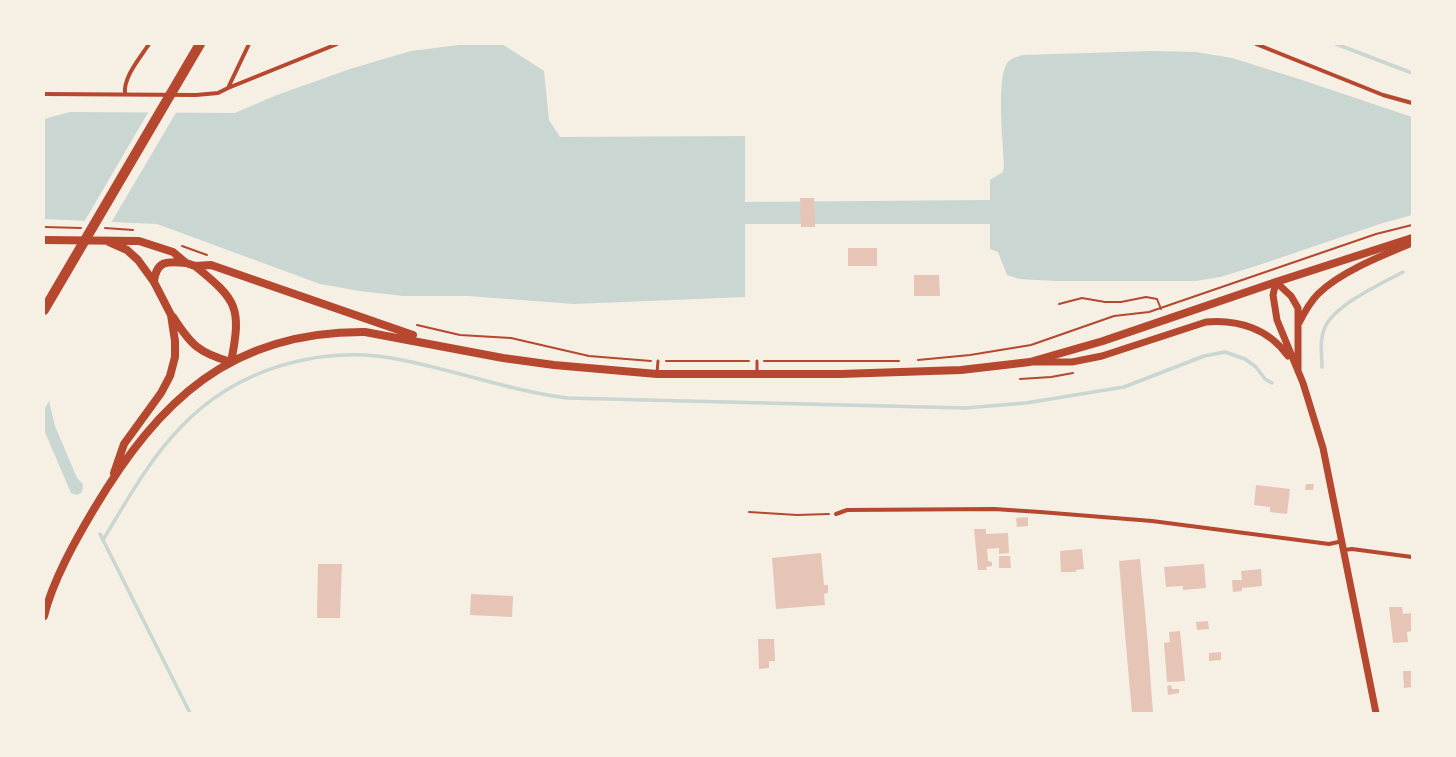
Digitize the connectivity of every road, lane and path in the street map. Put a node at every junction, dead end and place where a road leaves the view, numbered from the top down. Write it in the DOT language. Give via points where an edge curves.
graph roads {
  1 [pos="149,44"];
  2 [pos="200,44"];
  3 [pos="249,44"];
  4 [pos="336,44"];
  5 [pos="1256,44"];
  6 [pos="228,88"];
  7 [pos="44,94"];
  8 [pos="125,94"];
  9 [pos="1412,103"];
  10 [pos="1412,226"];
  11 [pos="44,227"];
  12 [pos="83,228"];
  13 [pos="98,228"];
  14 [pos="138,231"];
  15 [pos="1412,238"];
  16 [pos="44,240"];
  17 [pos="104,241"];
  18 [pos="1412,243"];
  19 [pos="176,244"];
  20 [pos="213,257"];
  21 [pos="186,263"];
  22 [pos="195,266"];
  23 [pos="154,282"];
  24 [pos="1276,282"];
  25 [pos="1059,304"];
  26 [pos="1161,308"];
  27 [pos="44,310"];
  28 [pos="171,315"];
  29 [pos="414,324"];
  30 [pos="1298,325"];
  31 [pos="446,346"];
  32 [pos="658,361"];
  33 [pos="757,361"];
  34 [pos="905,361"];
  35 [pos="912,361"];
  36 [pos="231,362"];
  37 [pos="1030,362"];
  38 [pos="1298,371"];
  39 [pos="1074,372"];
  40 [pos="657,374"];
  41 [pos="757,375"];
  42 [pos="1020,379"];
  43 [pos="111,481"];
  44 [pos="749,512"];
  45 [pos="836,514"];
  46 [pos="1343,542"];
  47 [pos="1344,550"];
  48 [pos="1412,557"];
  49 [pos="44,616"];
  50 [pos="1376,713"];
  1 -- 8 [label="street" via="129,75 124,88"];
  2 -- 27 [label="main road"];
  3 -- 6 [label="street"];
  4 -- 6 [label="street"];
  5 -- 9 [label="street" via="1383,95"];
  6 -- 8 [label="street" via="218,93 196,95"];
  7 -- 8 [label="street"];
  10 -- 26 [label="path" via="1376,234"];
  11 -- 12 [label="path"];
  13 -- 14 [label="path"];
  15 -- 24 [label="main road"];
  16 -- 17 [label="main road"];
  17 -- 21 [label="main road" via="133,240 150,244 173,252"];
  17 -- 23 [label="main road" via="127,250"];
  18 -- 30 [label="street" via="1385,254 1330,284 1313,300"];
  19 -- 20 [label="path"];
  21 -- 22 [label="main road"];
  21 -- 23 [label="main road" via="164,263 157,270"];
  22 -- 31 [label="main road" via="211,265"];
  22 -- 36 [label="main road" via="222,287 234,307 237,332"];
  23 -- 28 [label="main road"];
  24 -- 30 [label="street" via="1295,302 1298,308"];
  24 -- 37 [label="main road" via="1103,342"];
  24 -- 38 [label="street" via="1273,295 1277,320"];
  25 -- 26 [label="path" via="1082,298 1121,302 1146,297 1157,299"];
  26 -- 35 [label="path" via="1107,318 1031,345"];
  28 -- 36 [label="main road" via="186,338 199,349"];
  28 -- 43 [label="main road" via="176,341 170,376 161,393 124,444"];
  29 -- 32 [label="path" via="460,335 511,338 589,356"];
  30 -- 38 [label="street"];
  31 -- 36 [label="main road" via="379,333 343,332 285,341"];
  31 -- 40 [label="main road" via="554,366"];
  32 -- 33 [label="path"];
  32 -- 40 [label="lane"];
  33 -- 34 [label="path"];
  33 -- 41 [label="lane"];
  36 -- 43 [label="main road" via="204,378 178,399 142,438"];
  37 -- 38 [label="street" via="1072,362 1102,356 1206,322 1224,321 1240,323 1264,332 1284,351"];
  37 -- 41 [label="main road" via="918,373"];
  38 -- 46 [label="street" via="1323,448"];
  39 -- 42 [label="path" via="1051,377"];
  40 -- 41 [label="main road"];
  43 -- 49 [label="main road" via="70,550"];
  44 -- 45 [label="path" via="797,516"];
  45 -- 46 [label="street" via="847,510 1002,510 1152,521 1329,544"];
  46 -- 47 [label="street"];
  47 -- 48 [label="street"];
  47 -- 50 [label="street"];
}
